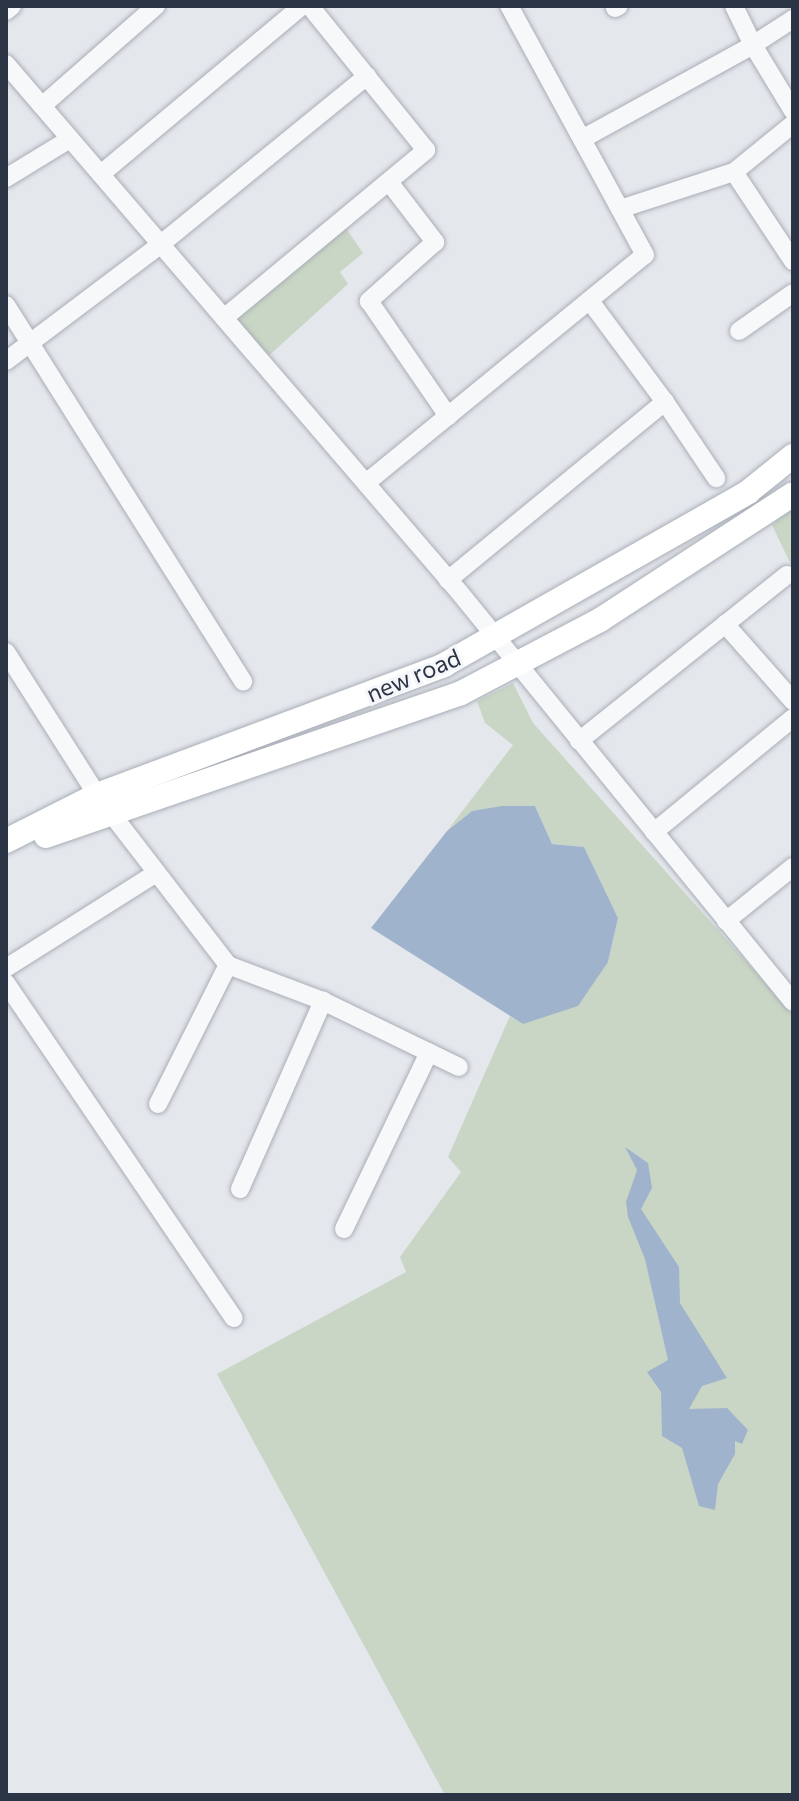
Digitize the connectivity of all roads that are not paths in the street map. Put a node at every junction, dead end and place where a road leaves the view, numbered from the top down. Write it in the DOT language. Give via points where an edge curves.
graph roads {
  1 [pos="12,6"];
  2 [pos="156,6"];
  3 [pos="302,6"];
  4 [pos="310,6"];
  5 [pos="509,6"];
  6 [pos="734,6"];
  7 [pos="6,11"];
  8 [pos="793,19"];
  9 [pos="753,45"];
  10 [pos="6,64"];
  11 [pos="367,76"];
  12 [pos="42,106"];
  13 [pos="793,111"];
  14 [pos="793,124"];
  15 [pos="70,139"];
  16 [pos="582,139"];
  17 [pos="734,172"];
  18 [pos="101,174"];
  19 [pos="6,178"];
  20 [pos="389,182"];
  21 [pos="620,209"];
  22 [pos="161,244"];
  23 [pos="793,261"];
  24 [pos="793,293"];
  25 [pos="590,301"];
  26 [pos="6,305"];
  27 [pos="224,318"];
  28 [pos="739,331"];
  29 [pos="32,343"];
  30 [pos="6,361"];
  31 [pos="665,402"];
  32 [pos="448,416"];
  33 [pos="793,456"];
  34 [pos="716,478"];
  35 [pos="366,483"];
  36 [pos="793,494"];
  37 [pos="787,575"];
  38 [pos="448,580"];
  39 [pos="725,624"];
  40 [pos="496,638"];
  41 [pos="6,652"];
  42 [pos="517,663"];
  43 [pos="243,682"];
  44 [pos="793,701"];
  45 [pos="793,718"];
  46 [pos="579,741"];
  47 [pos="104,803"];
  48 [pos="654,832"];
  49 [pos="6,841"];
  50 [pos="6,851"];
  51 [pos="793,867"];
  52 [pos="156,873"];
  53 [pos="726,921"];
  54 [pos="228,965"];
  55 [pos="6,968"];
  56 [pos="6,983"];
  57 [pos="323,1001"];
  58 [pos="793,1002"];
  59 [pos="429,1052"];
  60 [pos="459,1067"];
  61 [pos="158,1104"];
  62 [pos="240,1189"];
  63 [pos="344,1229"];
  64 [pos="234,1318"];
  1 -- 7 [label="street"];
  2 -- 12 [label="street"];
  3 -- 18 [label="street"];
  4 -- 11 [label="street"];
  5 -- 16 [label="street"];
  6 -- 9 [label="street"];
  8 -- 9 [label="street"];
  9 -- 13 [label="street"];
  9 -- 16 [label="street"];
  10 -- 12 [label="street"];
  11 -- 20 [label="street" via="426,150"];
  11 -- 22 [label="street"];
  12 -- 15 [label="street"];
  14 -- 17 [label="street"];
  15 -- 18 [label="street"];
  15 -- 19 [label="street"];
  16 -- 21 [label="street"];
  17 -- 21 [label="street"];
  17 -- 23 [label="street"];
  18 -- 22 [label="street"];
  20 -- 27 [label="street"];
  20 -- 32 [label="street" via="435,242 369,301"];
  21 -- 25 [label="street" via="645,255"];
  22 -- 27 [label="street"];
  22 -- 29 [label="street"];
  24 -- 28 [label="street"];
  25 -- 31 [label="street"];
  25 -- 32 [label="street"];
  26 -- 29 [label="street"];
  27 -- 35 [label="street"];
  29 -- 30 [label="street"];
  29 -- 43 [label="street"];
  31 -- 34 [label="street"];
  31 -- 38 [label="street"];
  32 -- 35 [label="street"];
  33 -- 40 [label="main road, new road" via="748,492"];
  35 -- 38 [label="street"];
  36 -- 42 [label="main road, new road" via="600,620"];
  37 -- 39 [label="street"];
  38 -- 40 [label="street"];
  39 -- 44 [label="street"];
  39 -- 46 [label="street"];
  40 -- 42 [label="street"];
  40 -- 47 [label="main road, new road" via="393,687"];
  41 -- 47 [label="street"];
  42 -- 46 [label="street"];
  42 -- 47 [label="main road, new road" via="409,715"];
  45 -- 48 [label="street"];
  46 -- 48 [label="street"];
  47 -- 49 [label="main road, new road"];
  47 -- 50 [label="main road, new road"];
  47 -- 52 [label="street"];
  48 -- 53 [label="street"];
  51 -- 53 [label="street"];
  52 -- 54 [label="street"];
  52 -- 55 [label="street"];
  53 -- 58 [label="street"];
  54 -- 57 [label="street"];
  54 -- 61 [label="street"];
  56 -- 64 [label="street"];
  57 -- 59 [label="street"];
  57 -- 62 [label="street"];
  59 -- 60 [label="street"];
  59 -- 63 [label="street"];
}
